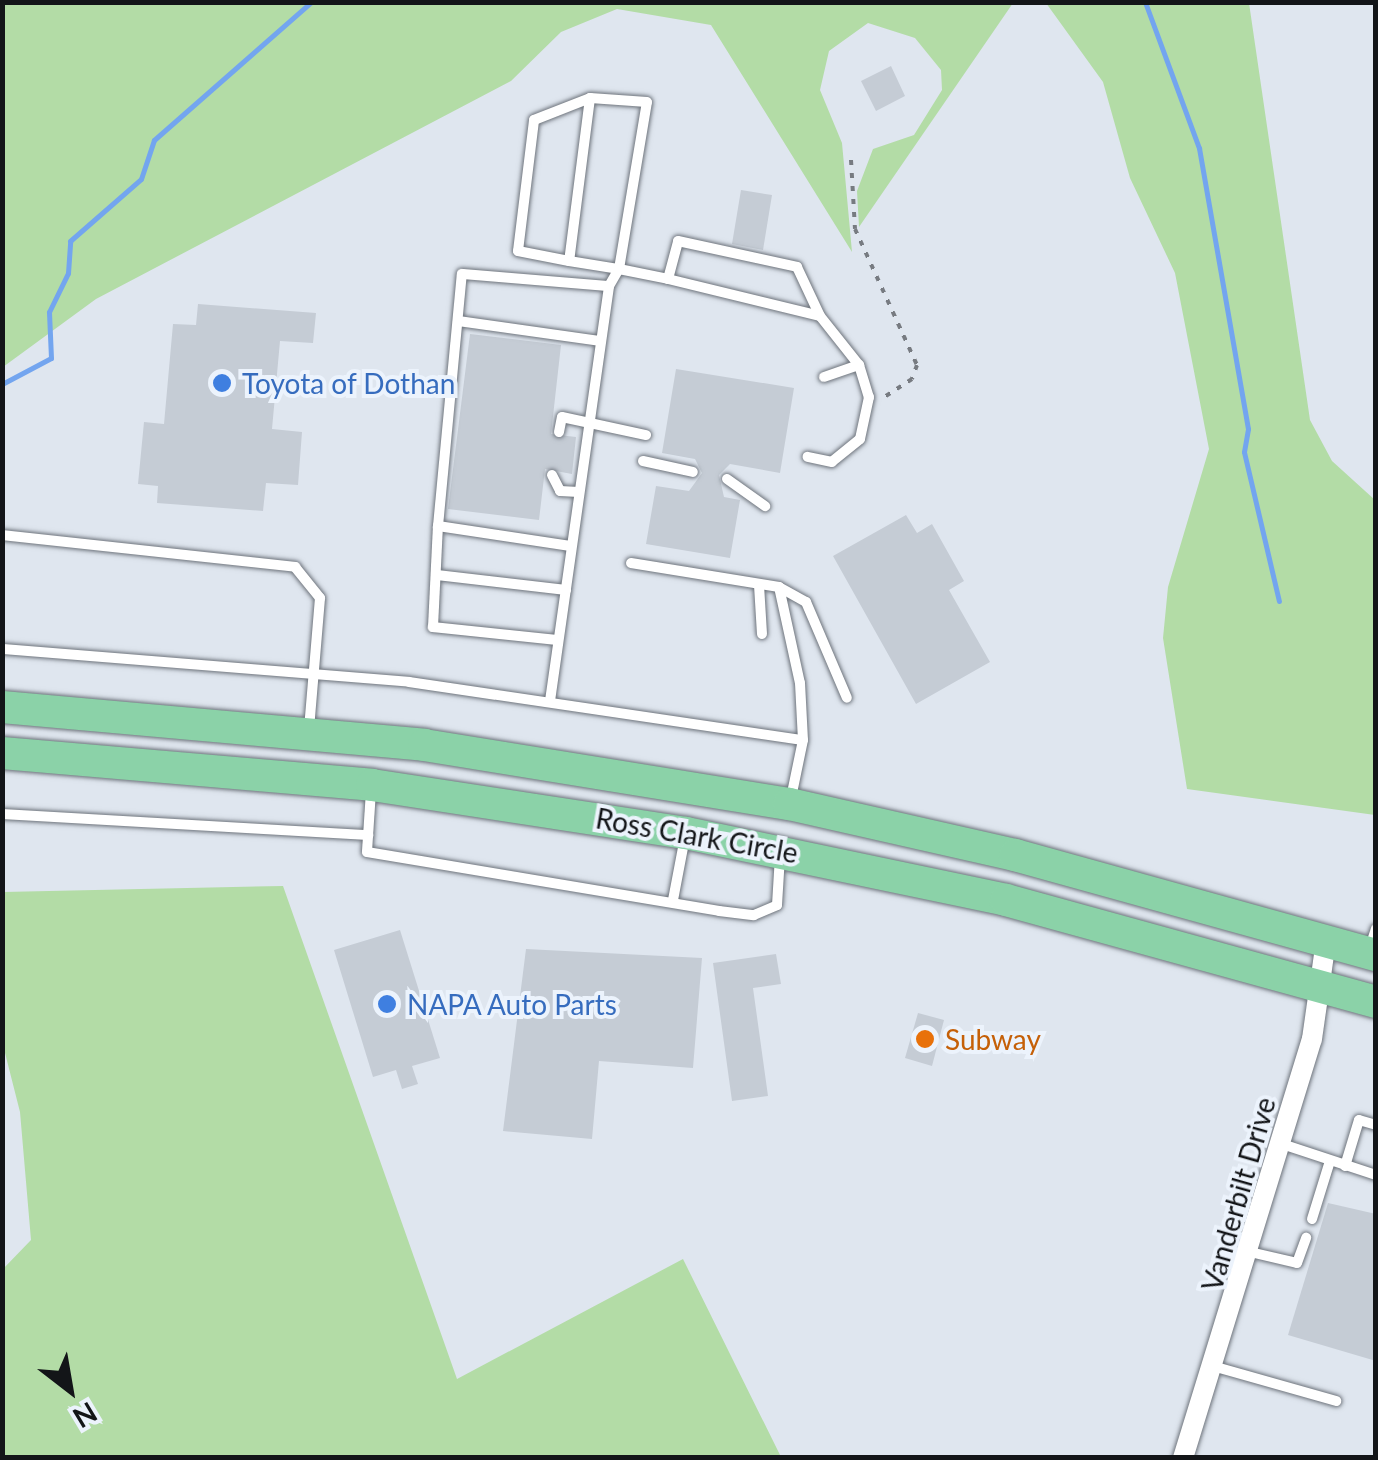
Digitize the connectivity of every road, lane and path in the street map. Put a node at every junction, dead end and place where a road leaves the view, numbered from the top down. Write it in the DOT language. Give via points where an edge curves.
graph roads {
  1 [pos="590,98"];
  2 [pos="851,160"];
  3 [pos="569,260"];
  4 [pos="620,269"];
  5 [pos="668,279"];
  6 [pos="608,286"];
  7 [pos="820,316"];
  8 [pos="458,321"];
  9 [pos="600,342"];
  10 [pos="859,366"];
  11 [pos="824,377"];
  12 [pos="869,397"];
  13 [pos="590,425"];
  14 [pos="559,432"];
  15 [pos="646,435"];
  16 [pos="808,456"];
  17 [pos="643,462"];
  18 [pos="693,472"];
  19 [pos="552,474"];
  20 [pos="727,479"];
  21 [pos="580,492"];
  22 [pos="765,506"];
  23 [pos="438,526"];
  24 [pos="2,535"];
  25 [pos="570,546"];
  26 [pos="631,563"];
  27 [pos="437,575"];
  28 [pos="759,585"];
  29 [pos="779,587"];
  30 [pos="566,590"];
  31 [pos="762,634"];
  32 [pos="557,640"];
  33 [pos="2,649"];
  34 [pos="316,672"];
  35 [pos="848,698"];
  36 [pos="550,701"];
  37 [pos="2,707"];
  38 [pos="309,731"];
  39 [pos="803,740"];
  40 [pos="2,753"];
  41 [pos="306,778"];
  42 [pos="372,785"];
  43 [pos="789,804"];
  44 [pos="2,814"];
  45 [pos="686,832"];
  46 [pos="368,835"];
  47 [pos="781,850"];
  48 [pos="1016,855"];
  49 [pos="673,900"];
  50 [pos="1006,900"];
  51 [pos="1326,941"];
  52 [pos="1373,946"];
  53 [pos="1314,984"];
  54 [pos="1376,1002"];
  55 [pos="1376,1125"];
  56 [pos="1282,1144"];
  57 [pos="1330,1161"];
  58 [pos="1345,1166"];
  59 [pos="1376,1174"];
  60 [pos="1312,1218"];
  61 [pos="1306,1238"];
  62 [pos="1250,1252"];
  63 [pos="1216,1367"];
  64 [pos="1336,1400"];
  65 [pos="1183,1458"];
  1 -- 3 [label="lane"];
  1 -- 3 [label="lane" via="534,120 518,251"];
  1 -- 4 [label="lane" via="647,102"];
  2 -- 12 [label="path" via="855,229 917,364 898,392"];
  3 -- 4 [label="lane"];
  4 -- 5 [label="lane"];
  4 -- 6 [label="lane"];
  5 -- 7 [label="lane"];
  5 -- 7 [label="lane" via="678,241 797,268"];
  6 -- 8 [label="lane" via="462,274"];
  6 -- 9 [label="lane"];
  7 -- 10 [label="lane"];
  8 -- 9 [label="lane"];
  8 -- 23 [label="lane"];
  9 -- 13 [label="lane"];
  10 -- 11 [label="lane"];
  10 -- 12 [label="lane"];
  12 -- 16 [label="lane" via="860,438 832,462"];
  13 -- 14 [label="lane" via="562,417"];
  13 -- 15 [label="lane"];
  13 -- 21 [label="lane"];
  17 -- 18 [label="lane"];
  19 -- 21 [label="lane" via="560,490"];
  20 -- 22 [label="lane"];
  21 -- 25 [label="lane"];
  23 -- 25 [label="lane"];
  23 -- 27 [label="lane"];
  24 -- 34 [label="lane" via="296,566 320,598"];
  25 -- 30 [label="lane"];
  26 -- 28 [label="lane"];
  27 -- 30 [label="lane"];
  27 -- 32 [label="lane" via="433,626"];
  28 -- 29 [label="lane"];
  28 -- 31 [label="lane"];
  29 -- 35 [label="lane" via="806,602"];
  29 -- 39 [label="lane" via="800,683"];
  30 -- 32 [label="lane"];
  32 -- 36 [label="lane"];
  33 -- 34 [label="lane"];
  34 -- 36 [label="lane"];
  34 -- 38 [label="lane"];
  36 -- 39 [label="lane"];
  37 -- 38 [label="highway, Ross Clark Circle"];
  38 -- 41 [label="highway"];
  38 -- 43 [label="highway, Ross Clark Circle"];
  39 -- 43 [label="lane"];
  40 -- 41 [label="highway, Ross Clark Circle"];
  41 -- 42 [label="highway, Ross Clark Circle"];
  42 -- 45 [label="highway, Ross Clark Circle"];
  42 -- 46 [label="lane"];
  43 -- 47 [label="highway"];
  43 -- 48 [label="highway, Ross Clark Circle"];
  44 -- 46 [label="lane"];
  45 -- 47 [label="highway, Ross Clark Circle"];
  45 -- 49 [label="lane"];
  46 -- 49 [label="lane" via="367,852"];
  47 -- 49 [label="lane" via="777,904 766,910 754,915"];
  47 -- 50 [label="highway, Ross Clark Circle"];
  48 -- 50 [label="highway"];
  48 -- 51 [label="highway, Ross Clark Circle"];
  50 -- 53 [label="highway, Ross Clark Circle"];
  51 -- 52 [label="highway, Ross Clark Circle"];
  51 -- 53 [label="street, Vanderbilt Drive"];
  53 -- 54 [label="highway, Ross Clark Circle"];
  53 -- 56 [label="street, Vanderbilt Drive" via="1312,1039"];
  55 -- 58 [label="lane" via="1359,1120"];
  56 -- 57 [label="lane"];
  56 -- 62 [label="street, Vanderbilt Drive"];
  57 -- 58 [label="lane"];
  57 -- 60 [label="lane"];
  58 -- 59 [label="lane"];
  61 -- 62 [label="lane" via="1297,1263"];
  62 -- 63 [label="street, Vanderbilt Drive"];
  63 -- 64 [label="lane"];
  63 -- 65 [label="street, Vanderbilt Drive"];
}
